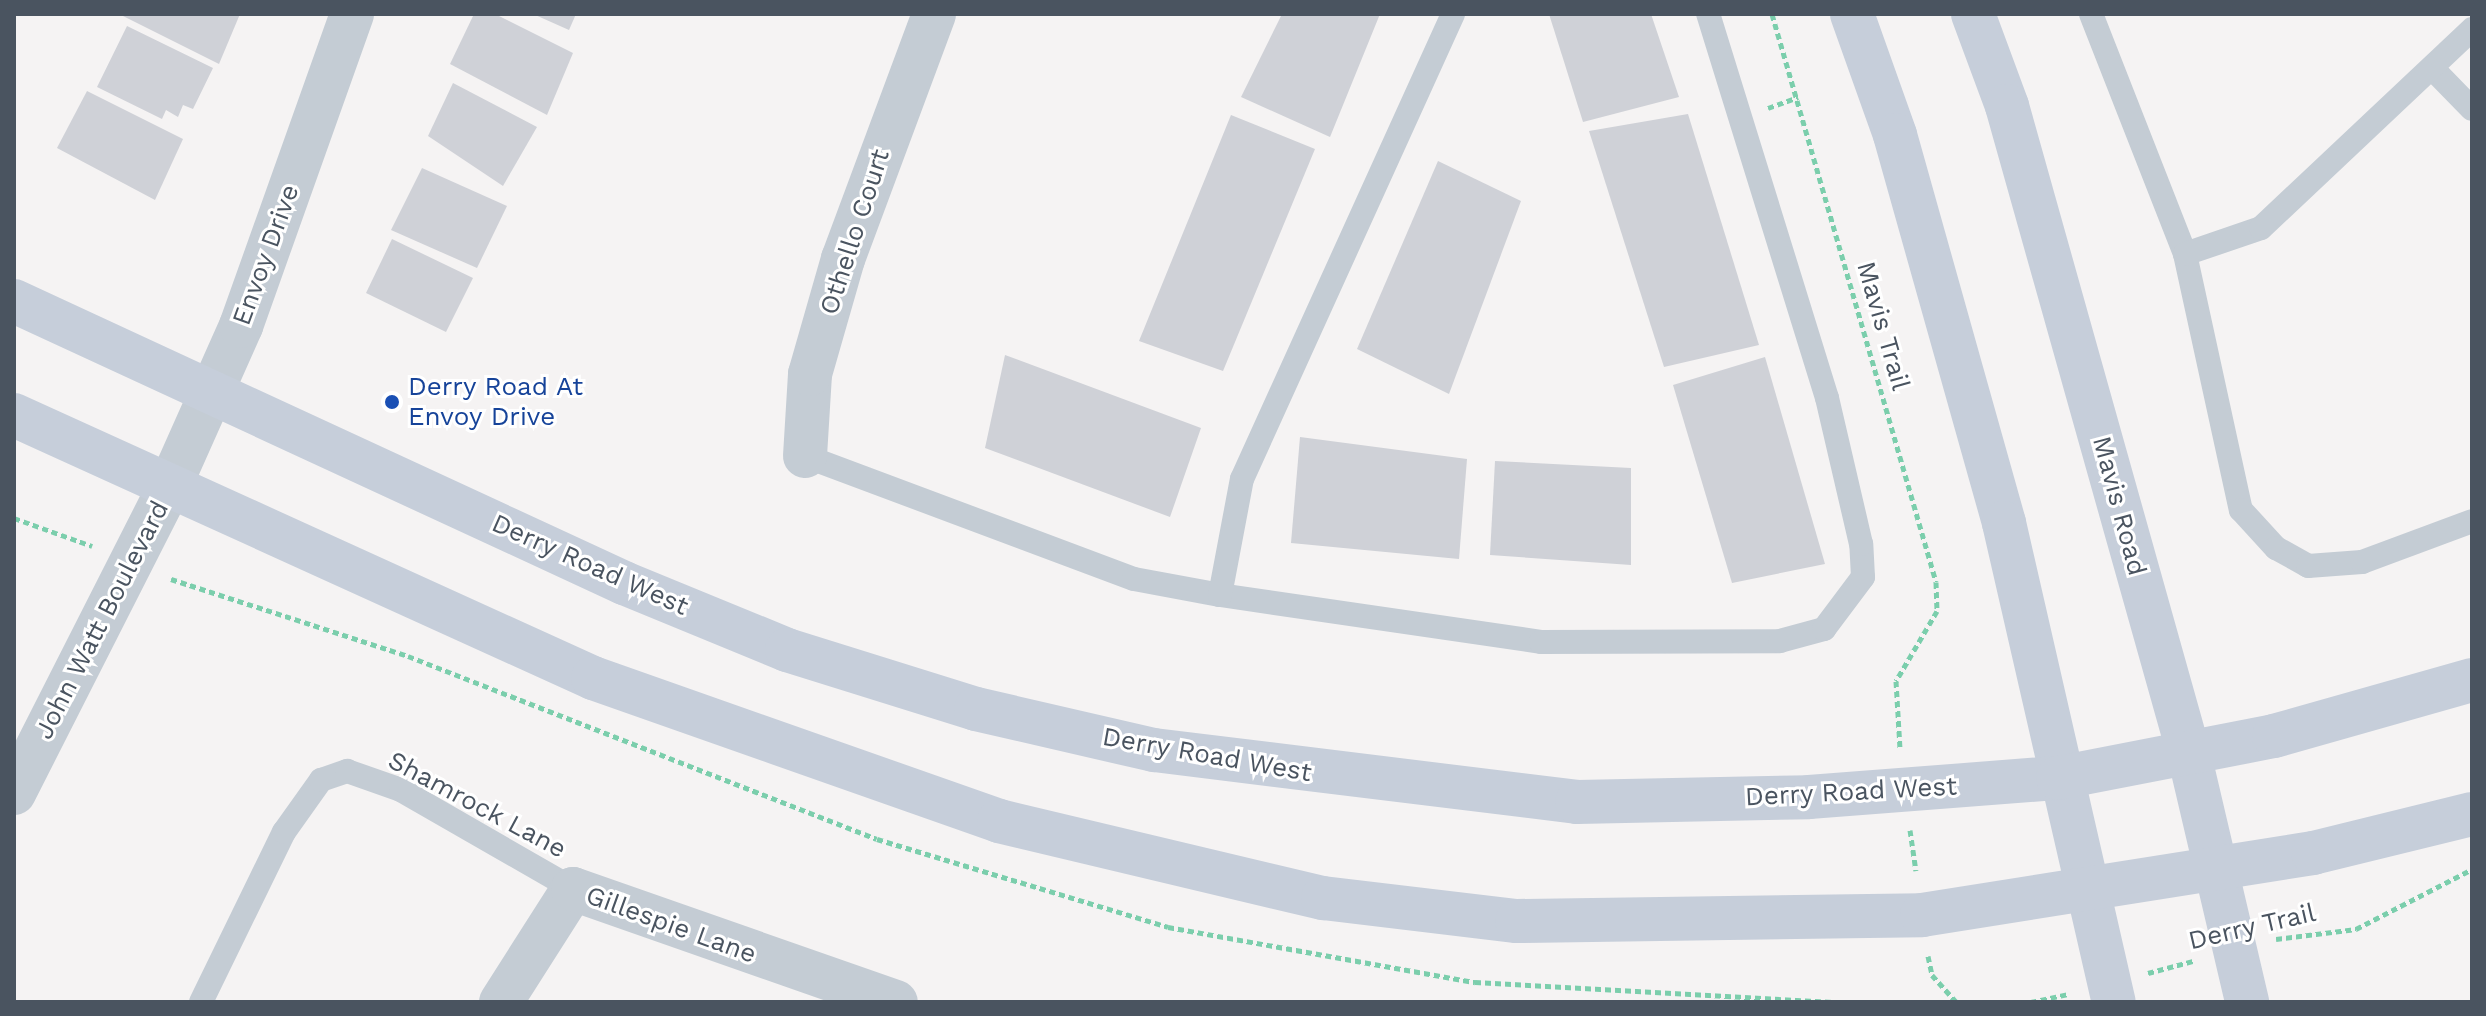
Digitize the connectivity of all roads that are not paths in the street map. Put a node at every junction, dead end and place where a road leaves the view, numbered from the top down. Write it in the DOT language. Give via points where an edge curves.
graph roads {
  1 [pos="352,14"];
  2 [pos="934,14"];
  3 [pos="1453,14"];
  4 [pos="1708,14"];
  5 [pos="1852,14"];
  6 [pos="1973,14"];
  7 [pos="2091,14"];
  8 [pos="2472,29"];
  9 [pos="2432,68"];
  10 [pos="2472,109"];
  11 [pos="2185,254"];
  12 [pos="14,301"];
  13 [pos="213,391"];
  14 [pos="14,415"];
  15 [pos="805,456"];
  16 [pos="168,490"];
  17 [pos="2472,521"];
  18 [pos="1220,595"];
  19 [pos="2472,680"];
  20 [pos="2189,754"];
  21 [pos="2058,778"];
  22 [pos="14,793"];
  23 [pos="2472,814"];
  24 [pos="2215,867"];
  25 [pos="573,889"];
  26 [pos="2086,890"];
  27 [pos="2111,993"];
  28 [pos="201,1002"];
  29 [pos="501,1002"];
  30 [pos="896,1002"];
  31 [pos="2247,1002"];
  1 -- 13 [label="street, Envoy Drive"];
  2 -- 15 [label="street, Othello Court" via="843,259 810,374"];
  3 -- 18 [label="lane" via="1242,479"];
  4 -- 18 [label="lane" via="1827,398 1861,544 1863,577 1848,604 1824,629 1780,641 1541,642"];
  5 -- 21 [label="main road" via="1895,135 2000,508"];
  6 -- 20 [label="main road, Mavis Road" via="2007,106"];
  7 -- 11 [label="lane"];
  8 -- 9 [label="lane"];
  9 -- 10 [label="lane"];
  9 -- 11 [label="lane" via="2261,228"];
  11 -- 17 [label="lane" via="2241,510 2276,548 2308,566 2362,562"];
  12 -- 13 [label="main road, Derry Road West"];
  13 -- 16 [label="street, Envoy Drive"];
  13 -- 21 [label="main road, Derry Road West" via="624,583 787,650 976,709 1154,750 1577,802 1905,792"];
  14 -- 16 [label="main road"];
  15 -- 18 [label="lane" via="1134,579"];
  16 -- 22 [label="street, John Watt Boulevard"];
  16 -- 26 [label="main road" via="593,678 910,791 1117,854 1323,898 1517,921 1922,915"];
  19 -- 20 [label="main road, Derry Road West" via="2391,708"];
  20 -- 21 [label="main road, Derry Road West"];
  20 -- 24 [label="main road, Mavis Road"];
  21 -- 26 [label="main road"];
  23 -- 24 [label="main road" via="2418,832"];
  24 -- 26 [label="main road"];
  24 -- 31 [label="main road, Mavis Road"];
  25 -- 28 [label="lane, Shamrock Lane" via="401,790 347,771 321,780 284,832"];
  25 -- 29 [label="street, Gillespie Lane"];
  25 -- 30 [label="street, Gillespie Lane" via="615,910"];
  26 -- 27 [label="main road"];
}
